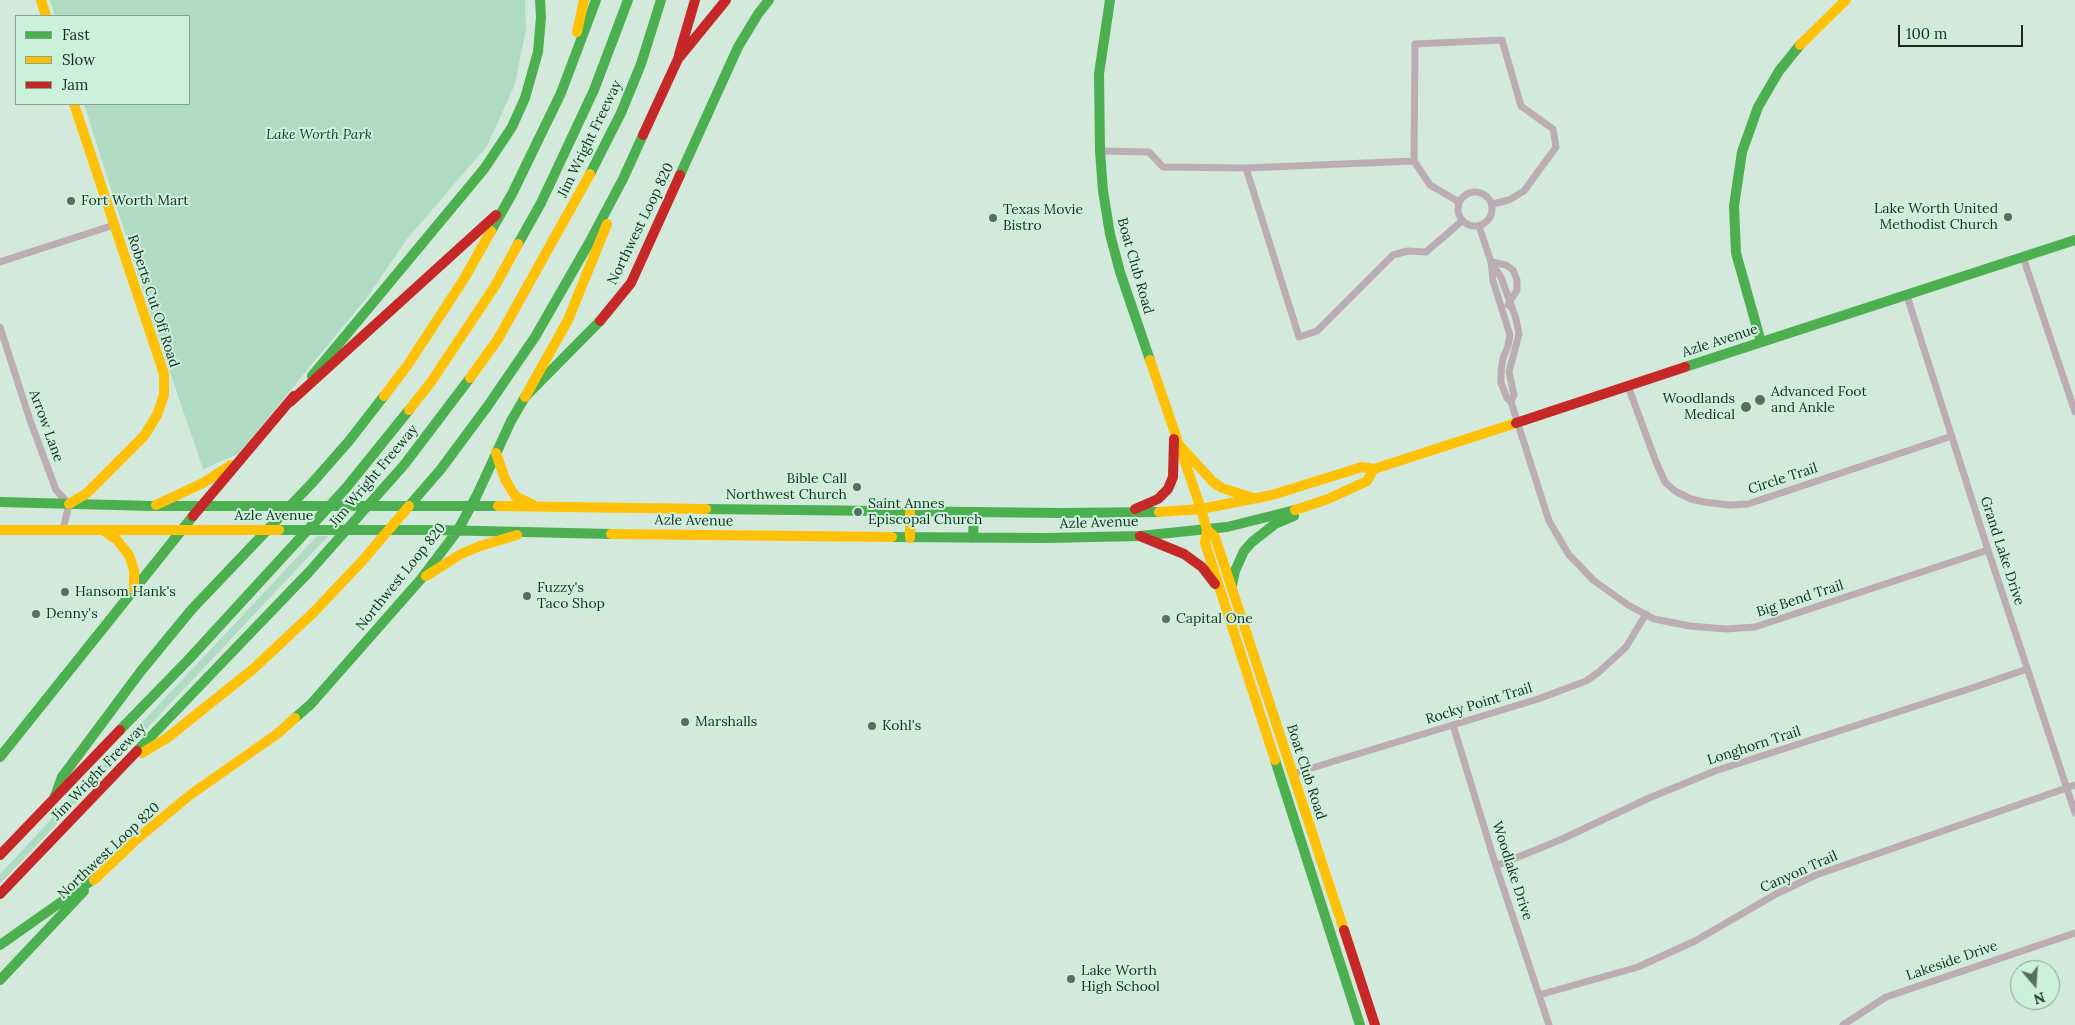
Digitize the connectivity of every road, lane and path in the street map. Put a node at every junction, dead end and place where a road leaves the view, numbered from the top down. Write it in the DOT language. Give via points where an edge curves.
graph roads {
  1 [pos="41,0"];
  2 [pos="540,0"];
  3 [pos="584,0"];
  4 [pos="596,0"];
  5 [pos="628,0"];
  6 [pos="661,0"];
  7 [pos="695,0"];
  8 [pos="726,0"];
  9 [pos="769,0"];
  10 [pos="1110,0"];
  11 [pos="1846,0"];
  12 [pos="46,15"];
  13 [pos="678,59"];
  14 [pos="573,64"];
  15 [pos="74,105"];
  16 [pos="1100,151"];
  17 [pos="1414,162"];
  18 [pos="1246,168"];
  19 [pos="623,179"];
  20 [pos="1458,202"];
  21 [pos="1492,204"];
  22 [pos="505,207"];
  23 [pos="1462,221"];
  24 [pos="114,225"];
  25 [pos="1479,226"];
  26 [pos="2075,240"];
  27 [pos="2023,257"];
  28 [pos="0,262"];
  29 [pos="1491,262"];
  30 [pos="1907,296"];
  31 [pos="1510,303"];
  32 [pos="1503,310"];
  33 [pos="0,327"];
  34 [pos="1761,342"];
  35 [pos="1501,366"];
  36 [pos="1510,367"];
  37 [pos="1628,386"];
  38 [pos="525,397"];
  39 [pos="290,402"];
  40 [pos="1511,402"];
  41 [pos="2075,412"];
  42 [pos="1517,422"];
  43 [pos="1174,433"];
  44 [pos="1952,436"];
  45 [pos="496,453"];
  46 [pos="243,457"];
  47 [pos="1374,470"];
  48 [pos="1254,498"];
  49 [pos="1328,499"];
  50 [pos="0,502"];
  51 [pos="69,504"];
  52 [pos="152,506"];
  53 [pos="472,506"];
  54 [pos="201,507"];
  55 [pos="538,507"];
  56 [pos="1201,509"];
  57 [pos="910,512"];
  58 [pos="974,512"];
  59 [pos="1125,512"];
  60 [pos="0,530"];
  61 [pos="63,530"];
  62 [pos="182,530"];
  63 [pos="458,530"];
  64 [pos="1207,530"];
  65 [pos="104,531"];
  66 [pos="528,532"];
  67 [pos="1140,536"];
  68 [pos="910,538"];
  69 [pos="973,538"];
  70 [pos="1988,550"];
  71 [pos="421,579"];
  72 [pos="1232,586"];
  73 [pos="134,590"];
  74 [pos="1219,590"];
  75 [pos="1646,614"];
  76 [pos="2027,669"];
  77 [pos="1453,725"];
  78 [pos="0,757"];
  79 [pos="132,757"];
  80 [pos="1292,774"];
  81 [pos="2075,785"];
  82 [pos="2066,788"];
  83 [pos="53,800"];
  84 [pos="2075,813"];
  85 [pos="0,856"];
  86 [pos="1496,866"];
  87 [pos="98,876"];
  88 [pos="0,894"];
  89 [pos="2075,933"];
  90 [pos="0,945"];
  91 [pos="0,980"];
  92 [pos="1539,996"];
  93 [pos="1360,1025"];
  94 [pos="1375,1025"];
  95 [pos="1549,1025"];
  96 [pos="1843,1025"];
  1 -- 12 [label="main road"];
  2 -- 39 [label="main road" via="540,32 534,70 508,134 478,176"];
  3 -- 14 [label="main road"];
  4 -- 14 [label="main road"];
  5 -- 83 [label="main road, Jim Wright Freeway" via="594,90 541,204 495,286 430,382 346,488 190,658"];
  6 -- 79 [label="main road, Jim Wright Freeway" via="622,112 498,338 404,466 363,513"];
  7 -- 13 [label="main road"];
  8 -- 13 [label="main road"];
  9 -- 38 [label="main road, Northwest Loop 820" via="738,47 631,282 605,316"];
  10 -- 16 [label="main road, Boat Club Road" via="1099,74"];
  11 -- 34 [label="main road" via="1807,36 1773,80 1754,116 1740,162 1733,214 1737,262"];
  13 -- 19 [label="main road"];
  14 -- 22 [label="main road"];
  15 -- 24 [label="main road, Roberts Cut Off Road"];
  16 -- 18 [label="street" via="1149,152 1164,167"];
  16 -- 43 [label="main road, Boat Club Road" via="1105,206 1116,257"];
  17 -- 18 [label="street"];
  17 -- 20 [label="street" via="1430,185"];
  17 -- 21 [label="street" via="1415,44 1502,40 1521,106 1553,129 1556,147 1524,191 1509,200"];
  18 -- 23 [label="street" via="1299,337 1317,331 1393,255 1408,251 1426,252"];
  19 -- 38 [label="main road" via="575,306"];
  19 -- 79 [label="main road" via="554,306 514,368 441,469 364,560 252,670 167,738"];
  20 -- 21 [label="street" via="1464,195 1475,191 1486,195"];
  20 -- 23 [label="street" via="1457,210"];
  21 -- 25 [label="street" via="1491,215"];
  22 -- 39 [label="main road"];
  22 -- 83 [label="main road" via="464,279 407,366 349,441 192,609 141,671 62,777"];
  23 -- 25 [label="street"];
  24 -- 28 [label="street"];
  24 -- 51 [label="main road, Roberts Cut Off Road" via="164,374 164,395 144,436 87,493"];
  25 -- 29 [label="street"];
  26 -- 27 [label="main road, Azle Avenue"];
  27 -- 30 [label="main road, Azle Avenue"];
  27 -- 41 [label="street"];
  29 -- 31 [label="street" via="1501,277"];
  29 -- 31 [label="street" via="1513,270 1517,290"];
  29 -- 32 [label="street" via="1493,281"];
  30 -- 34 [label="main road, Azle Avenue"];
  30 -- 44 [label="street, Grand Lake Drive"];
  31 -- 32 [label="street"];
  31 -- 36 [label="street" via="1519,334"];
  32 -- 35 [label="street" via="1510,335"];
  33 -- 51 [label="street, Arrow Lane" via="56,490"];
  34 -- 37 [label="main road, Azle Avenue"];
  35 -- 36 [label="street"];
  35 -- 40 [label="street" via="1506,398"];
  36 -- 40 [label="street" via="1508,372 1514,395"];
  37 -- 42 [label="main road, Azle Avenue"];
  37 -- 44 [label="street, Circle Trail" via="1666,482 1675,491 1704,502 1748,504"];
  38 -- 45 [label="main road, Northwest Loop 820"];
  39 -- 46 [label="main road"];
  40 -- 42 [label="street, Big Bend Trail"];
  42 -- 47 [label="main road, Azle Avenue"];
  42 -- 75 [label="street, Big Bend Trail" via="1549,521 1569,555 1609,593"];
  43 -- 48 [label="main road, Azle Avenue" via="1183,449 1213,482"];
  43 -- 56 [label="main road, Boat Club Road"];
  43 -- 59 [label="main road, Azle Avenue" via="1173,477 1168,488 1158,499"];
  44 -- 70 [label="street, Grand Lake Drive"];
  45 -- 53 [label="main road, Northwest Loop 820"];
  45 -- 55 [label="main road" via="505,480 515,496"];
  46 -- 52 [label="main road" via="203,483"];
  46 -- 54 [label="main road"];
  47 -- 48 [label="main road, Azle Avenue" via="1362,467 1296,489"];
  47 -- 49 [label="main road, Azle Avenue" via="1368,481"];
  48 -- 56 [label="main road, Azle Avenue"];
  49 -- 64 [label="main road, Azle Avenue" via="1256,521"];
  49 -- 72 [label="main road" via="1275,524 1252,542 1240,556"];
  50 -- 51 [label="main road, Azle Avenue"];
  51 -- 52 [label="main road, Azle Avenue"];
  51 -- 61 [label="street"];
  52 -- 54 [label="main road, Azle Avenue"];
  53 -- 54 [label="main road, Azle Avenue"];
  53 -- 55 [label="main road, Azle Avenue"];
  53 -- 63 [label="main road, Northwest Loop 820"];
  54 -- 62 [label="main road"];
  55 -- 57 [label="main road, Azle Avenue"];
  56 -- 59 [label="main road, Azle Avenue"];
  56 -- 64 [label="main road, Boat Club Road"];
  57 -- 58 [label="main road, Azle Avenue"];
  57 -- 68 [label="main road"];
  58 -- 59 [label="main road, Azle Avenue"];
  58 -- 69 [label="main road"];
  60 -- 61 [label="main road, Azle Avenue"];
  61 -- 65 [label="main road, Azle Avenue"];
  62 -- 63 [label="main road, Azle Avenue"];
  62 -- 65 [label="main road, Azle Avenue"];
  62 -- 73 [label="main road"];
  63 -- 66 [label="main road, Azle Avenue"];
  63 -- 71 [label="main road, Northwest Loop 820"];
  64 -- 67 [label="main road, Azle Avenue"];
  64 -- 72 [label="main road, Boat Club Road" via="1216,537"];
  64 -- 74 [label="main road, Boat Club Road" via="1204,543"];
  65 -- 73 [label="main road" via="117,540 129,555 134,570"];
  66 -- 68 [label="main road, Azle Avenue"];
  66 -- 71 [label="main road" via="461,554"];
  67 -- 69 [label="main road, Azle Avenue"];
  67 -- 74 [label="main road" via="1194,560"];
  68 -- 69 [label="main road, Azle Avenue"];
  70 -- 75 [label="street, Big Bend Trail" via="1755,627 1690,626 1654,619"];
  70 -- 76 [label="street, Grand Lake Drive"];
  71 -- 87 [label="main road, Northwest Loop 820" via="311,704 277,734 190,795"];
  72 -- 80 [label="main road, Boat Club Road"];
  73 -- 78 [label="main road"];
  74 -- 93 [label="main road, Boat Club Road"];
  75 -- 77 [label="street, Rocky Point Trail" via="1626,647 1586,681"];
  76 -- 82 [label="street, Grand Lake Drive"];
  76 -- 86 [label="street, Longhorn Trail" via="1716,771"];
  77 -- 80 [label="street, Rocky Point Trail"];
  77 -- 86 [label="street, Woodlake Drive"];
  79 -- 88 [label="main road, Jim Wright Freeway"];
  80 -- 94 [label="main road, Boat Club Road"];
  81 -- 82 [label="street, Canyon Trail"];
  82 -- 84 [label="street, Grand Lake Drive"];
  82 -- 92 [label="street, Canyon Trail" via="1816,875 1695,941 1638,967"];
  83 -- 85 [label="main road, Jim Wright Freeway"];
  86 -- 92 [label="street, Woodlake Drive"];
  87 -- 90 [label="main road"];
  87 -- 91 [label="main road, Northwest Loop 820"];
  89 -- 96 [label="street, Lakeside Drive" via="1886,997"];
  92 -- 95 [label="street, Woodlake Drive"];
}
